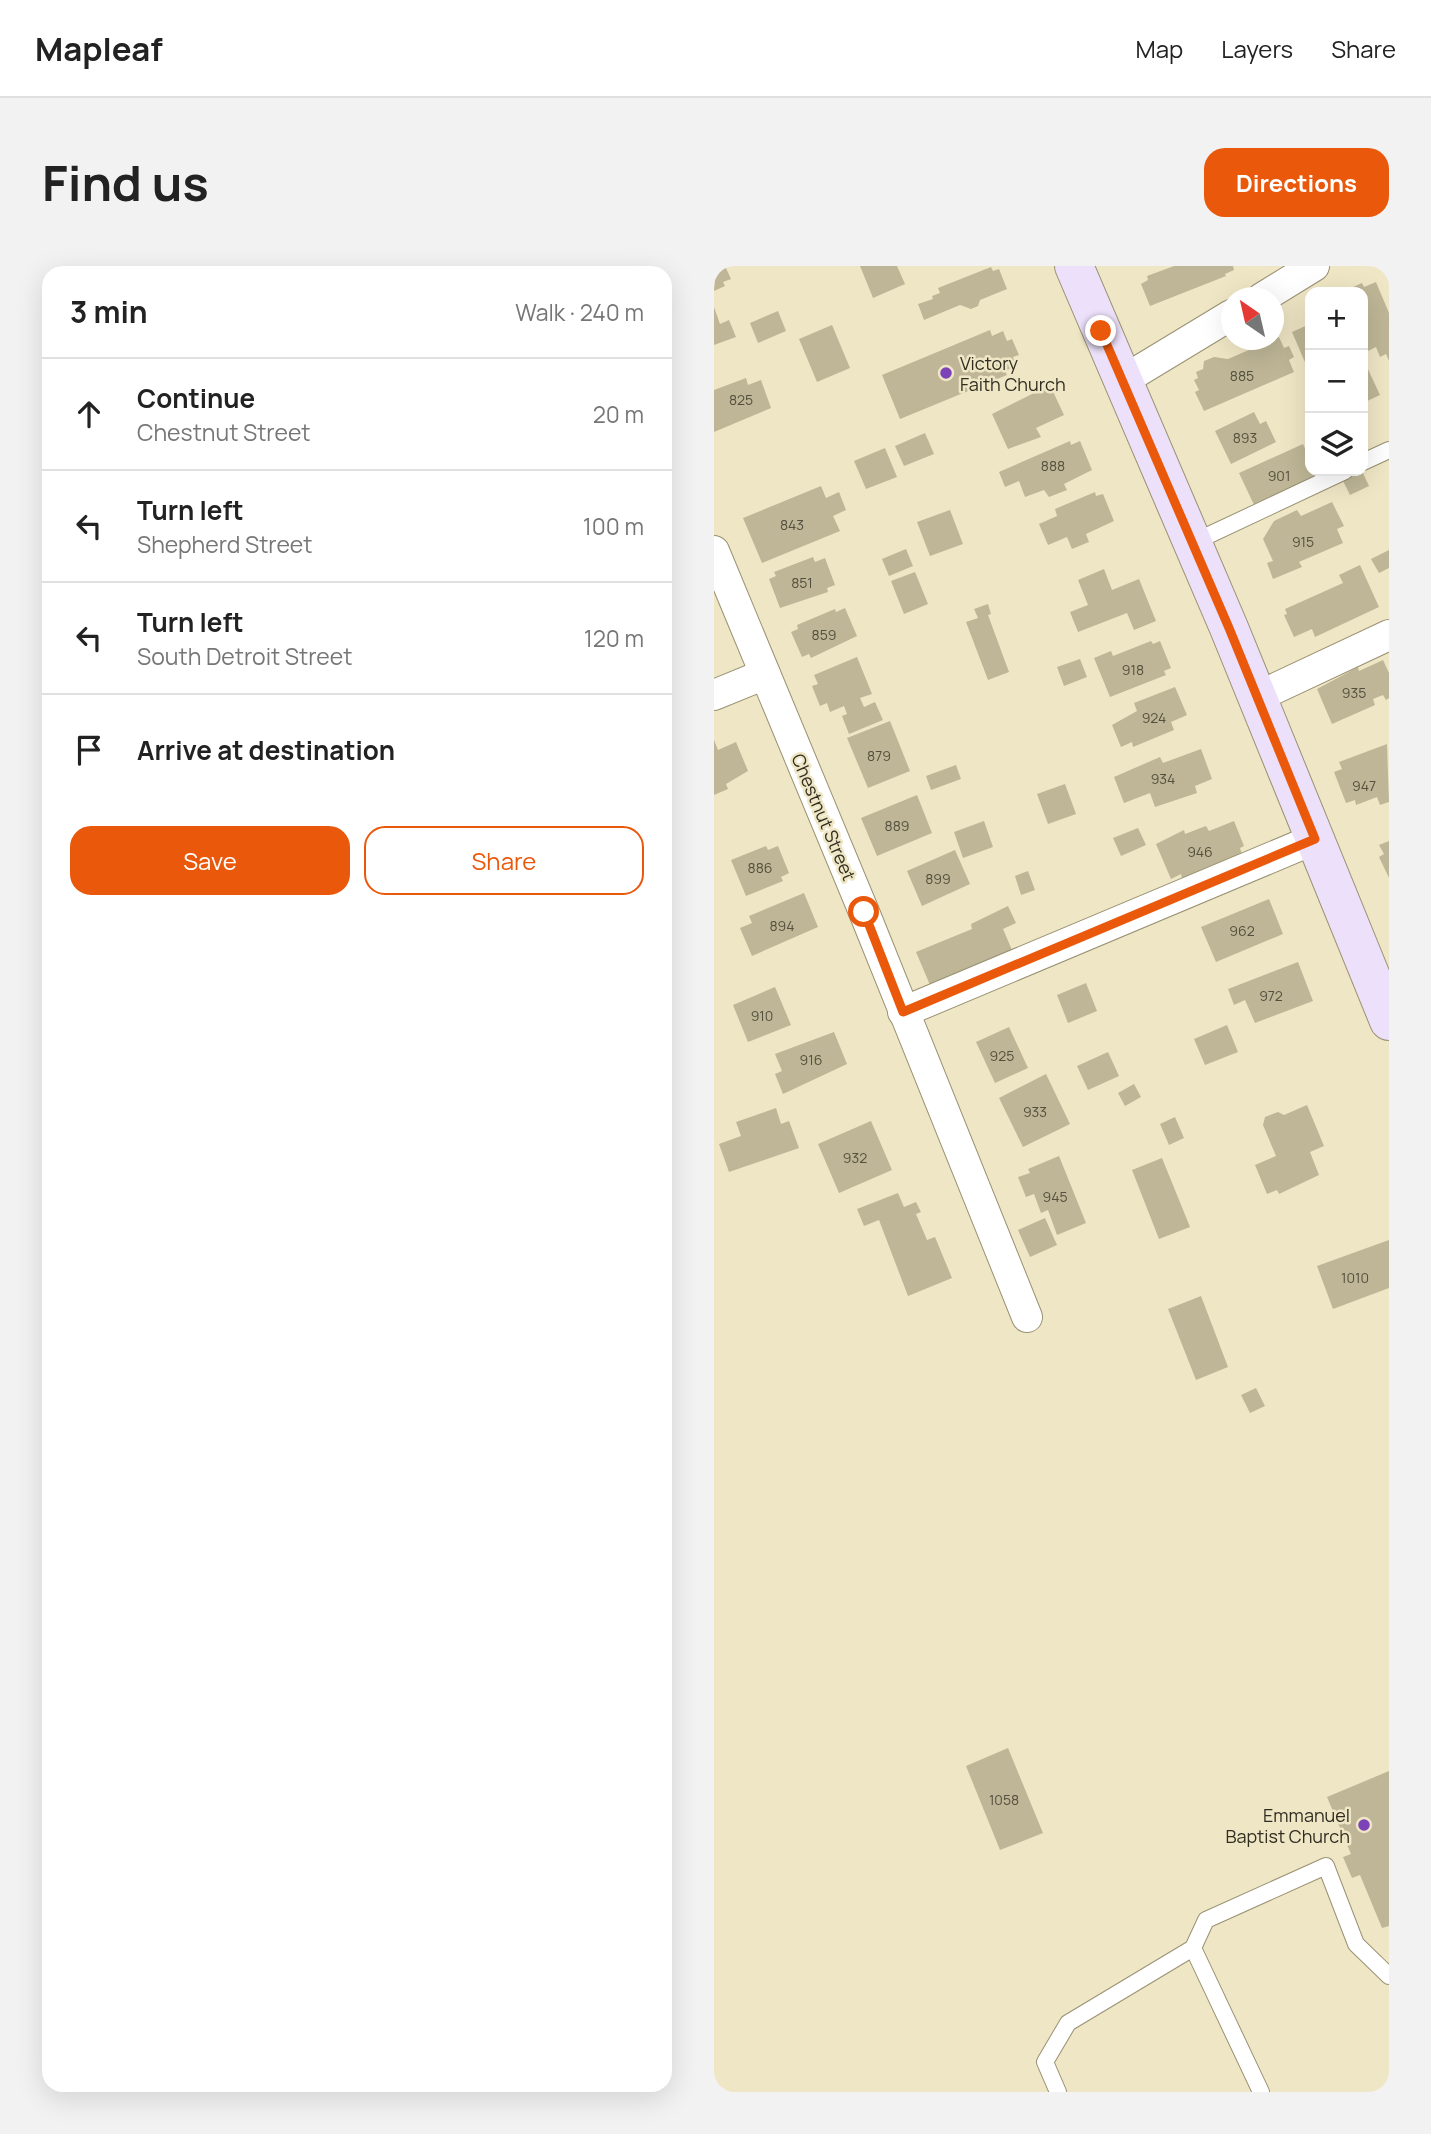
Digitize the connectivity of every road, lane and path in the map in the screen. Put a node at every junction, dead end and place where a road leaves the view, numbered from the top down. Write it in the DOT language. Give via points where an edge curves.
graph roads {
  1 [pos="1074,266"];
  2 [pos="1314,266"];
  3 [pos="1280,287"];
  4 [pos="1221,322"];
  5 [pos="1122,381"];
  6 [pos="1389,450"];
  7 [pos="1368,460"];
  8 [pos="1334,476"];
  9 [pos="1192,542"];
  10 [pos="714,551"];
  11 [pos="1389,635"];
  12 [pos="765,674"];
  13 [pos="714,695"];
  14 [pos="1257,697"];
  15 [pos="1315,839"];
  16 [pos="903,1012"];
  17 [pos="1389,1021"];
  18 [pos="1027,1317"];
  19 [pos="1193,1948"];
  20 [pos="1389,1976"];
  21 [pos="1058,2092"];
  22 [pos="1261,2092"];
  1 -- 5 [label="main road"];
  2 -- 3 [label="street"];
  4 -- 5 [label="street"];
  5 -- 9 [label="main road"];
  6 -- 7 [label="lane"];
  8 -- 9 [label="lane"];
  9 -- 14 [label="main road"];
  10 -- 12 [label="street, Chestnut Street"];
  11 -- 14 [label="street"];
  12 -- 13 [label="street"];
  12 -- 16 [label="street, Chestnut Street"];
  14 -- 15 [label="main road"];
  15 -- 16 [label="street"];
  15 -- 17 [label="main road"];
  16 -- 18 [label="street, Chestnut Street"];
  19 -- 20 [label="lane" via="1206,1920 1326,1866 1356,1944"];
  19 -- 21 [label="lane" via="1068,2023 1045,2062"];
  19 -- 22 [label="lane"];
}
